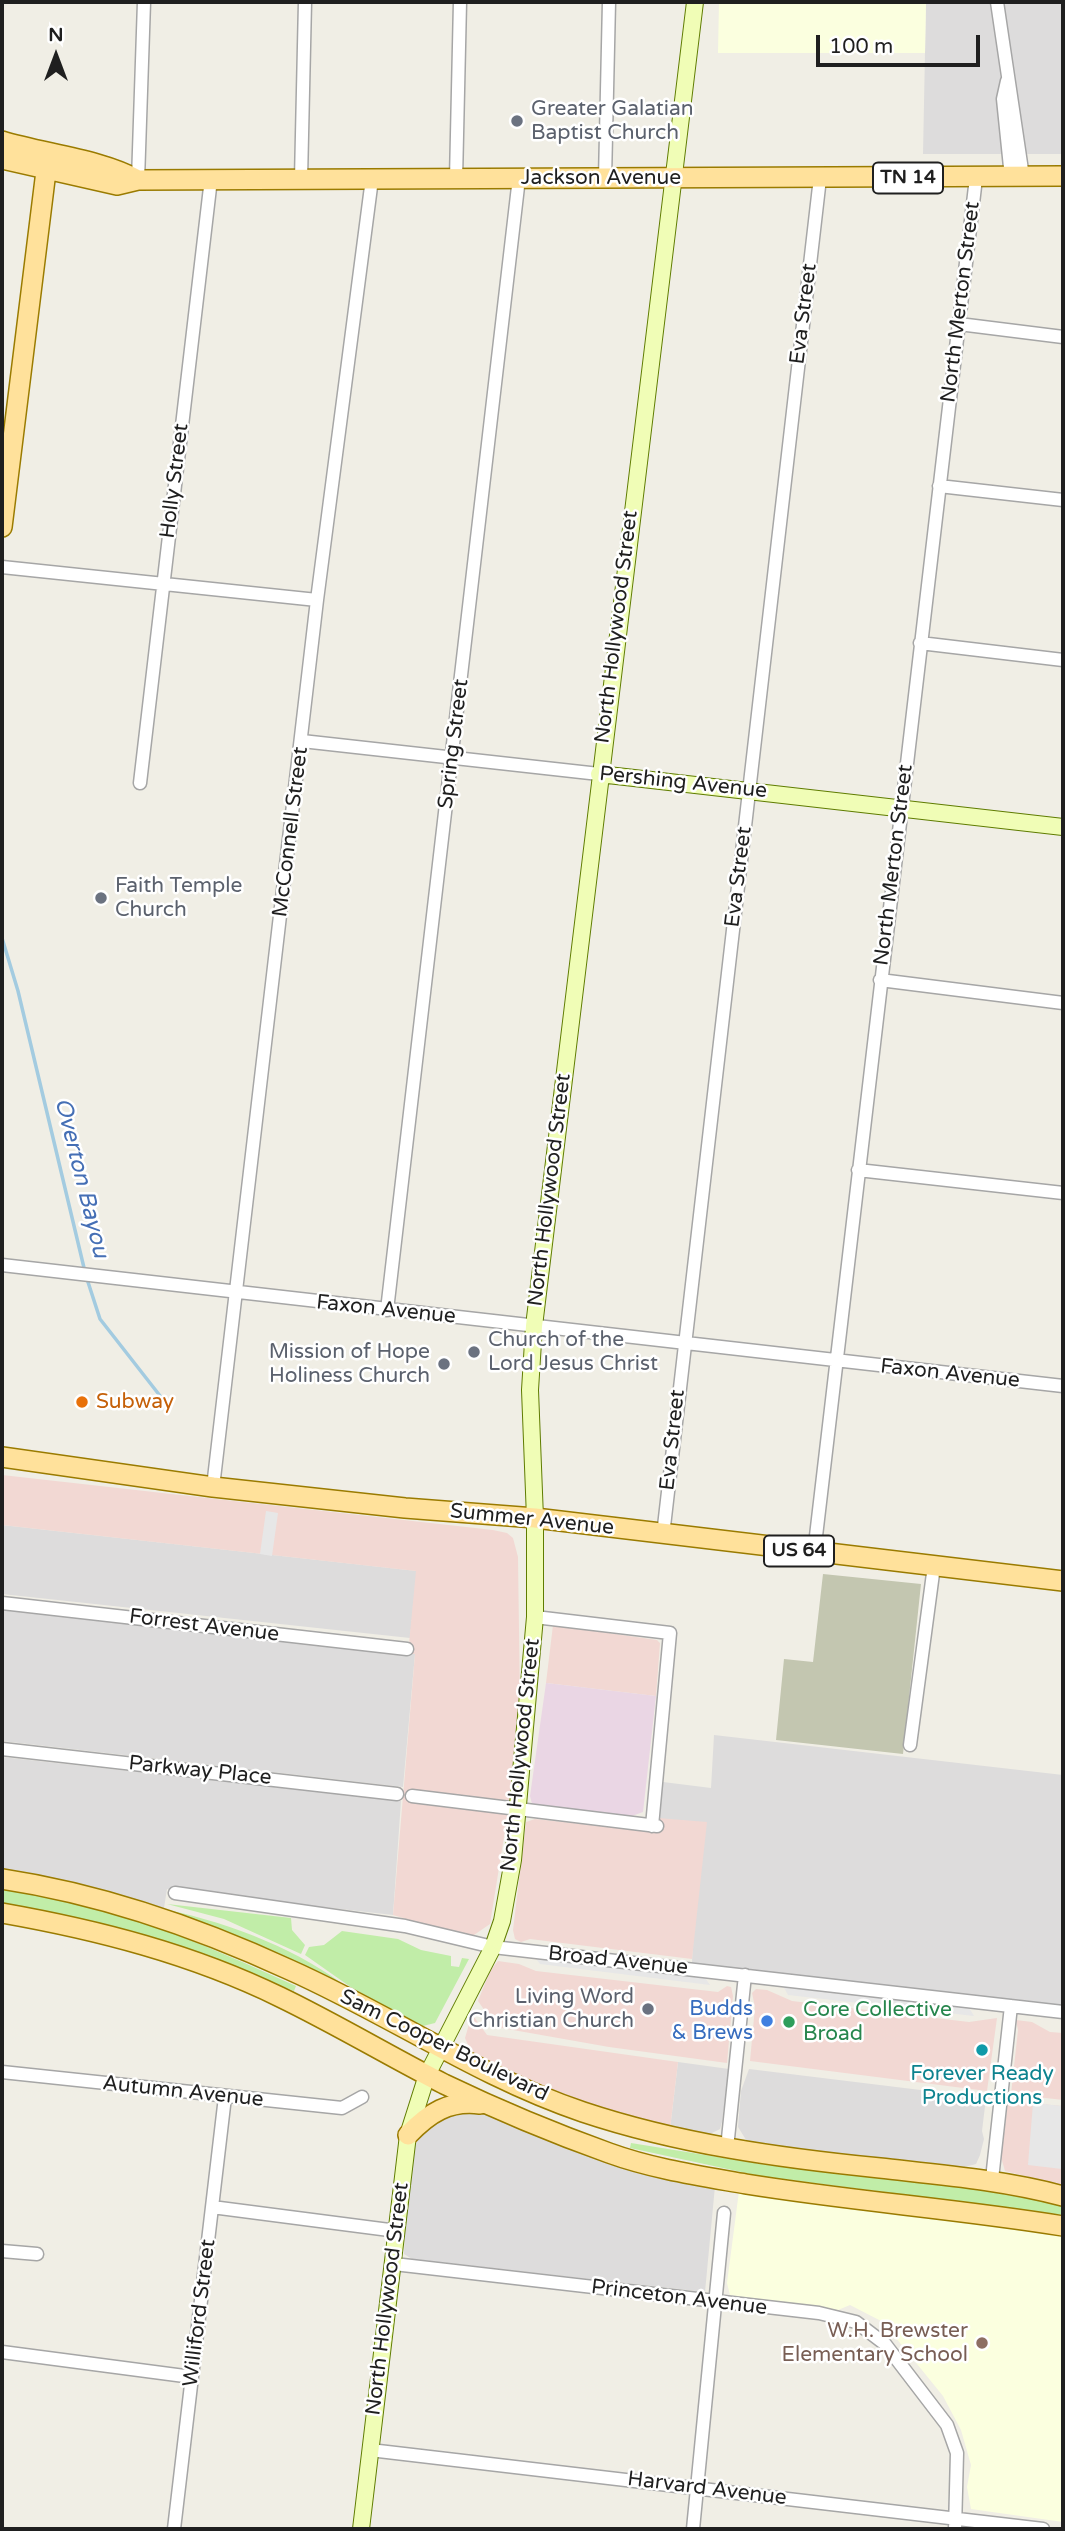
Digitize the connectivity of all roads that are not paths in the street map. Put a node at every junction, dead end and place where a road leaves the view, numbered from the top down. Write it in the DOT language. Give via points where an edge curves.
graph roads {
  1 [pos="144,2"];
  2 [pos="305,2"];
  3 [pos="460,2"];
  4 [pos="609,2"];
  5 [pos="695,2"];
  6 [pos="997,2"];
  7 [pos="2,141"];
  8 [pos="2,159"];
  9 [pos="47,163"];
  10 [pos="1063,176"];
  11 [pos="78,177"];
  12 [pos="1017,177"];
  13 [pos="519,178"];
  14 [pos="672,178"];
  15 [pos="820,178"];
  16 [pos="976,178"];
  17 [pos="211,179"];
  18 [pos="301,179"];
  19 [pos="372,179"];
  20 [pos="456,179"];
  21 [pos="605,179"];
  22 [pos="138,180"];
  23 [pos="41,209"];
  24 [pos="959,324"];
  25 [pos="1063,337"];
  26 [pos="939,486"];
  27 [pos="1063,500"];
  28 [pos="2,527"];
  29 [pos="2,568"];
  30 [pos="163,583"];
  31 [pos="317,600"];
  32 [pos="920,642"];
  33 [pos="1063,660"];
  34 [pos="302,741"];
  35 [pos="452,758"];
  36 [pos="599,774"];
  37 [pos="140,783"];
  38 [pos="750,790"];
  39 [pos="901,807"];
  40 [pos="1063,827"];
  41 [pos="880,980"];
  42 [pos="1063,1003"];
  43 [pos="858,1170"];
  44 [pos="1063,1193"];
  45 [pos="2,1265"];
  46 [pos="237,1293"];
  47 [pos="387,1310"];
  48 [pos="534,1326"];
  49 [pos="685,1342"];
  50 [pos="836,1361"];
  51 [pos="1063,1386"];
  52 [pos="2,1457"];
  53 [pos="213,1487"];
  54 [pos="535,1518"];
  55 [pos="663,1535"];
  56 [pos="814,1553"];
  57 [pos="934,1566"];
  58 [pos="1063,1581"];
  59 [pos="2,1603"];
  60 [pos="535,1617"];
  61 [pos="407,1649"];
  62 [pos="910,1745"];
  63 [pos="2,1749"];
  64 [pos="397,1794"];
  65 [pos="412,1796"];
  66 [pos="518,1811"];
  67 [pos="2,1880"];
  68 [pos="175,1893"];
  69 [pos="2,1913"];
  70 [pos="493,1947"];
  71 [pos="745,1975"];
  72 [pos="1011,2006"];
  73 [pos="1063,2012"];
  74 [pos="441,2048"];
  75 [pos="2,2072"];
  76 [pos="427,2075"];
  77 [pos="225,2097"];
  78 [pos="362,2097"];
  79 [pos="491,2106"];
  80 [pos="408,2135"];
  81 [pos="727,2148"];
  82 [pos="992,2179"];
  83 [pos="1063,2196"];
  84 [pos="212,2207"];
  85 [pos="724,2213"];
  86 [pos="1063,2226"];
  87 [pos="397,2231"];
  88 [pos="2,2251"];
  89 [pos="37,2255"];
  90 [pos="394,2264"];
  91 [pos="715,2302"];
  92 [pos="2,2351"];
  93 [pos="192,2377"];
  94 [pos="370,2450"];
  95 [pos="696,2487"];
  96 [pos="956,2524"];
  97 [pos="174,2529"];
  98 [pos="361,2529"];
  99 [pos="693,2529"];
  100 [pos="1043,2529"];
  1 -- 22 [label="street"];
  2 -- 18 [label="street"];
  3 -- 20 [label="street"];
  4 -- 21 [label="street"];
  5 -- 14 [label="main road, North Hollywood Street"];
  6 -- 12 [label="street" via="1013,98"];
  7 -- 9 [label="main road, Jackson Avenue / TN 14"];
  8 -- 9 [label="main road, Jackson Avenue / TN 14"];
  9 -- 11 [label="main road, Jackson Avenue / TN 14"];
  9 -- 22 [label="main road, Jackson Avenue / TN 14" via="115,167"];
  9 -- 23 [label="main road"];
  10 -- 12 [label="main road, Jackson Avenue / TN 14"];
  11 -- 22 [label="main road, Jackson Avenue / TN 14" via="117,185"];
  11 -- 23 [label="main road" via="56,189"];
  12 -- 16 [label="main road, Jackson Avenue / TN 14"];
  13 -- 20 [label="main road, Jackson Avenue / TN 14"];
  13 -- 21 [label="main road, Jackson Avenue / TN 14"];
  13 -- 35 [label="street, Spring Street"];
  14 -- 15 [label="main road, Jackson Avenue / TN 14"];
  14 -- 21 [label="main road, Jackson Avenue / TN 14"];
  14 -- 36 [label="main road, North Hollywood Street"];
  15 -- 16 [label="main road, Jackson Avenue / TN 14"];
  15 -- 38 [label="street, Eva Street"];
  16 -- 24 [label="street, North Merton Street"];
  17 -- 18 [label="main road, Jackson Avenue / TN 14"];
  17 -- 22 [label="main road, Jackson Avenue / TN 14"];
  17 -- 30 [label="street, Holly Street"];
  18 -- 19 [label="main road, Jackson Avenue / TN 14"];
  19 -- 20 [label="main road, Jackson Avenue / TN 14"];
  19 -- 31 [label="street, McConnell Street"];
  23 -- 28 [label="main road"];
  24 -- 25 [label="street"];
  24 -- 26 [label="street, North Merton Street"];
  26 -- 27 [label="street"];
  26 -- 32 [label="street, North Merton Street"];
  29 -- 30 [label="street"];
  30 -- 31 [label="street"];
  30 -- 37 [label="street, Holly Street"];
  31 -- 34 [label="street, McConnell Street"];
  32 -- 33 [label="street"];
  32 -- 39 [label="street, North Merton Street"];
  34 -- 35 [label="street, Pershing Avenue"];
  34 -- 46 [label="street, McConnell Street"];
  35 -- 36 [label="street, Pershing Avenue"];
  35 -- 47 [label="street, Spring Street"];
  36 -- 38 [label="main road, Pershing Avenue"];
  36 -- 48 [label="main road, North Hollywood Street"];
  38 -- 39 [label="main road, Pershing Avenue"];
  38 -- 49 [label="street, Eva Street"];
  39 -- 40 [label="main road, Pershing Avenue"];
  39 -- 41 [label="street, North Merton Street"];
  41 -- 42 [label="street"];
  41 -- 43 [label="street, North Merton Street"];
  43 -- 44 [label="street"];
  43 -- 50 [label="street, North Merton Street"];
  45 -- 46 [label="street, Faxon Avenue"];
  46 -- 47 [label="street, Faxon Avenue"];
  46 -- 53 [label="street, McConnell Street"];
  47 -- 48 [label="street, Faxon Avenue"];
  48 -- 49 [label="street, Faxon Avenue"];
  48 -- 54 [label="main road, North Hollywood Street" via="530,1390"];
  49 -- 50 [label="street, Faxon Avenue"];
  49 -- 55 [label="street, Eva Street"];
  50 -- 51 [label="street, Faxon Avenue"];
  50 -- 56 [label="street, North Merton Street"];
  52 -- 53 [label="main road, Summer Avenue / US 64"];
  53 -- 54 [label="main road, Summer Avenue / US 64"];
  54 -- 55 [label="main road, Summer Avenue / US 64"];
  54 -- 60 [label="main road, North Hollywood Street"];
  55 -- 56 [label="main road, Summer Avenue / US 64"];
  56 -- 57 [label="main road, Summer Avenue / US 64"];
  57 -- 58 [label="main road, Summer Avenue / US 64"];
  57 -- 62 [label="street"];
  59 -- 61 [label="street, Forrest Avenue"];
  60 -- 66 [label="main road, North Hollywood Street"];
  60 -- 66 [label="street" via="670,1633 655,1826"];
  63 -- 64 [label="street, Parkway Place"];
  65 -- 66 [label="street"];
  66 -- 70 [label="main road, North Hollywood Street" via="502,1921"];
  67 -- 74 [label="main road, Sam Cooper Boulevard" via="111,1902 201,1933 292,1970"];
  68 -- 70 [label="street, Broad Avenue" via="405,1926"];
  69 -- 76 [label="main road, Sam Cooper Boulevard" via="130,1940 211,1968 279,1996"];
  70 -- 71 [label="street, Broad Avenue"];
  70 -- 74 [label="main road, North Hollywood Street"];
  71 -- 72 [label="street, Broad Avenue"];
  71 -- 81 [label="street"];
  72 -- 73 [label="street, Broad Avenue"];
  72 -- 82 [label="street"];
  74 -- 76 [label="main road, North Hollywood Street"];
  74 -- 81 [label="main road, Sam Cooper Boulevard" via="505,2082 583,2112"];
  75 -- 77 [label="street, Autumn Avenue"];
  76 -- 79 [label="main road, Sam Cooper Boulevard"];
  76 -- 80 [label="main road, North Hollywood Street"];
  77 -- 78 [label="street, Autumn Avenue" via="342,2108"];
  77 -- 84 [label="street, Williford Street"];
  79 -- 80 [label="main road" via="462,2102 445,2106"];
  79 -- 86 [label="main road, Sam Cooper Boulevard" via="613,2155 701,2176"];
  80 -- 87 [label="main road, North Hollywood Street"];
  81 -- 82 [label="main road, Sam Cooper Boulevard"];
  82 -- 83 [label="main road, Sam Cooper Boulevard"];
  84 -- 87 [label="street"];
  84 -- 93 [label="street, Williford Street"];
  85 -- 91 [label="street"];
  87 -- 90 [label="main road, North Hollywood Street"];
  88 -- 89 [label="street"];
  90 -- 91 [label="street, Princeton Avenue"];
  90 -- 94 [label="main road, North Hollywood Street"];
  91 -- 95 [label="street"];
  91 -- 96 [label="street, Princeton Avenue" via="856,2322 884,2344 947,2426 957,2454"];
  92 -- 93 [label="street"];
  93 -- 97 [label="street, Williford Street"];
  94 -- 95 [label="street, Harvard Avenue"];
  94 -- 98 [label="main road, North Hollywood Street"];
  95 -- 96 [label="street, Harvard Avenue"];
  95 -- 99 [label="street"];
  96 -- 100 [label="street, Harvard Avenue"];
}
